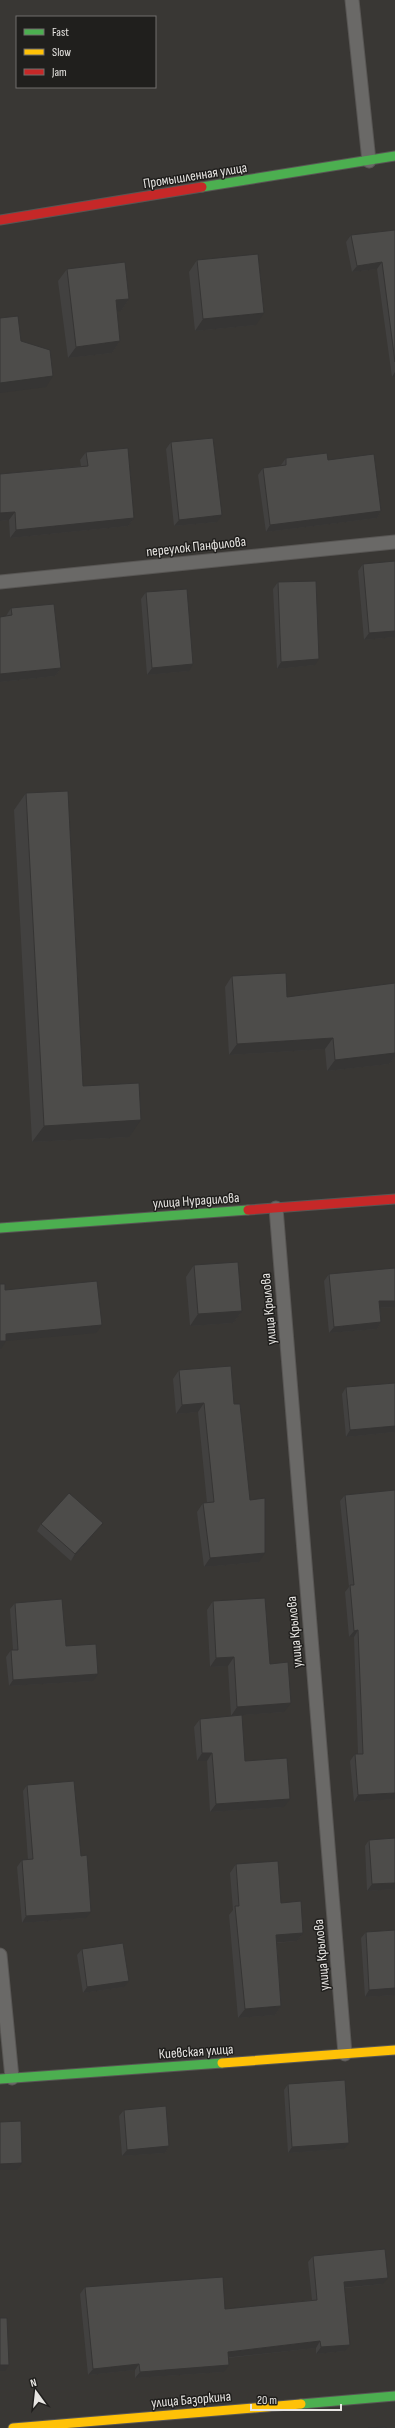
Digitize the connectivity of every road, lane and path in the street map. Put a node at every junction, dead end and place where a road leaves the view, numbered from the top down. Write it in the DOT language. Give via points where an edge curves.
graph roads {
  1 [pos="352,0"];
  2 [pos="395,156"];
  3 [pos="369,162"];
  4 [pos="0,220"];
  5 [pos="395,542"];
  6 [pos="0,582"];
  7 [pos="395,1199"];
  8 [pos="276,1208"];
  9 [pos="0,1228"];
  10 [pos="0,1955"];
  11 [pos="395,2050"];
  12 [pos="345,2054"];
  13 [pos="6,2079"];
  14 [pos="395,2396"];
  15 [pos="13,2428"];
  1 -- 3 [label="lane"];
  2 -- 3 [label="street, Промышленная улица"];
  3 -- 4 [label="street, Промышленная улица"];
  5 -- 6 [label="lane, переулок Панфилова"];
  7 -- 8 [label="street, улица Нурадилова"];
  8 -- 9 [label="street, улица Нурадилова"];
  8 -- 12 [label="lane, улица Крылова"];
  10 -- 13 [label="lane"];
  11 -- 12 [label="street, Киевская улица"];
  12 -- 13 [label="street, Киевская улица"];
  14 -- 15 [label="street, улица Базоркина"];
}
